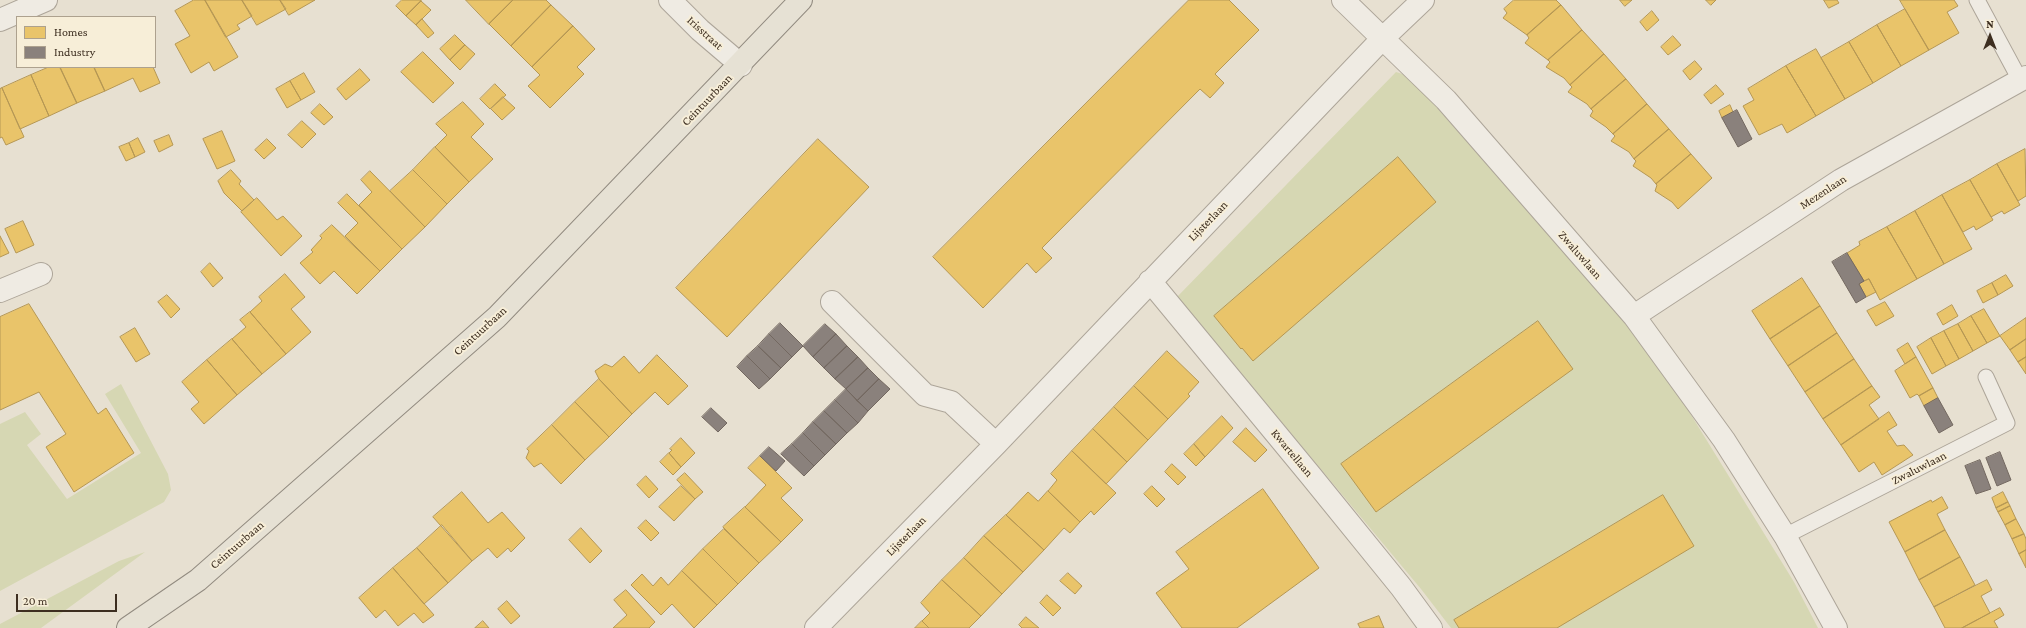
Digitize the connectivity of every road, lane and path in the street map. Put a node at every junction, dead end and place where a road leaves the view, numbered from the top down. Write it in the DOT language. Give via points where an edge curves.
graph roads {
  1 [pos="46,0"];
  2 [pos="670,0"];
  3 [pos="801,0"];
  4 [pos="1342,0"];
  5 [pos="1423,0"];
  6 [pos="1976,0"];
  7 [pos="0,20"];
  8 [pos="1382,39"];
  9 [pos="741,65"];
  10 [pos="2023,79"];
  11 [pos="41,274"];
  12 [pos="1150,281"];
  13 [pos="0,291"];
  14 [pos="832,302"];
  15 [pos="1634,316"];
  16 [pos="1986,376"];
  17 [pos="996,444"];
  18 [pos="1785,536"];
  19 [pos="128,628"];
  20 [pos="816,628"];
  21 [pos="1431,628"];
  22 [pos="1836,628"];
  1 -- 7 [label="street"];
  2 -- 9 [label="street, Irisstraat"];
  3 -- 9 [label="main road, Ceintuurbaan"];
  4 -- 8 [label="street, Zwaluwlaan"];
  5 -- 8 [label="street, Lijsterlaan"];
  6 -- 10 [label="lane, Mezenlaan"];
  8 -- 12 [label="street, Lijsterlaan"];
  8 -- 15 [label="street, Zwaluwlaan" via="1446,100"];
  9 -- 19 [label="main road, Ceintuurbaan" via="497,317 198,580"];
  10 -- 15 [label="street, Mezenlaan" via="1840,180"];
  11 -- 13 [label="street"];
  12 -- 17 [label="street, Lijsterlaan"];
  12 -- 21 [label="street, Kwartellaan" via="1361,538"];
  14 -- 17 [label="street" via="925,395 951,402"];
  15 -- 18 [label="street, Zwaluwlaan" via="1724,440"];
  16 -- 18 [label="lane, Zwaluwlaan" via="2007,422"];
  17 -- 20 [label="street, Lijsterlaan"];
  18 -- 22 [label="street, Zwaluwlaan"];
}
